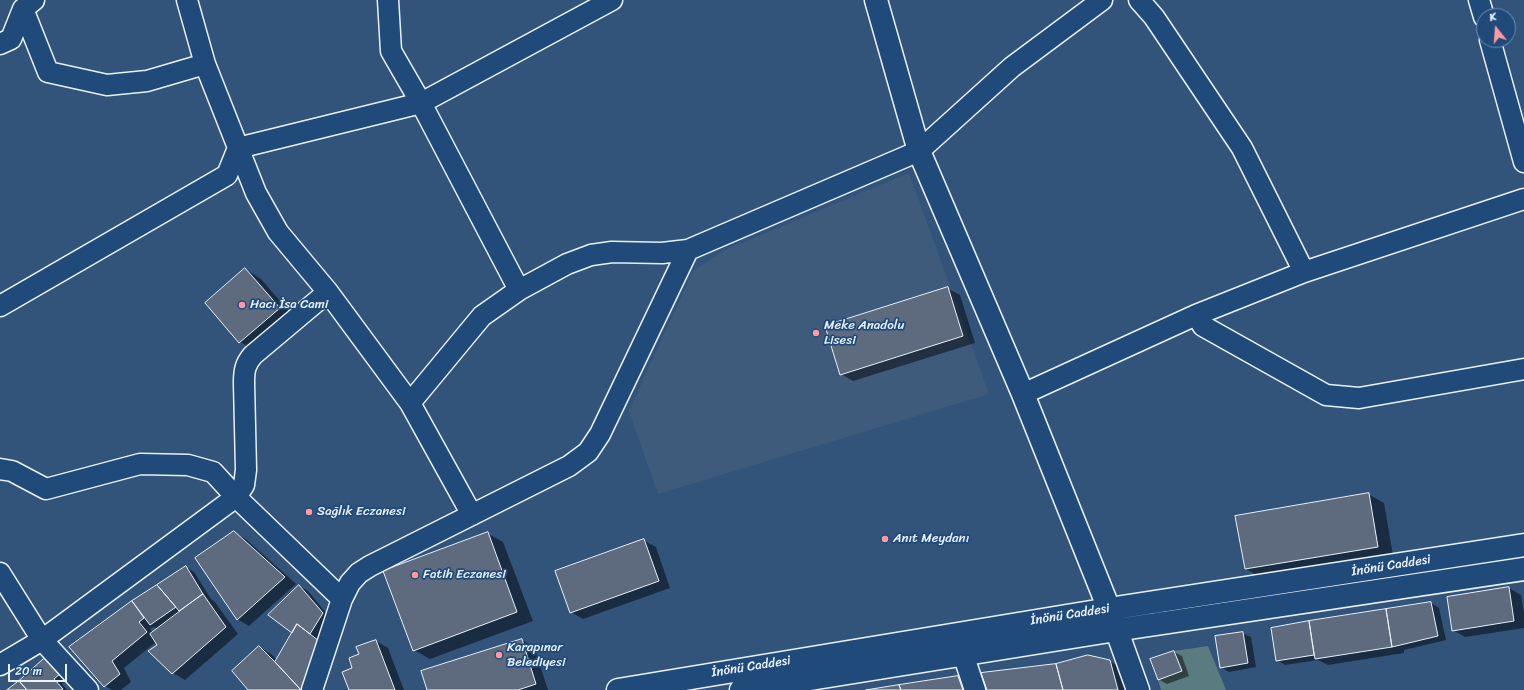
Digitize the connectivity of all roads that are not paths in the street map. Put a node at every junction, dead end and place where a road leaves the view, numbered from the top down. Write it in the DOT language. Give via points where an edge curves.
graph roads {
  1 [pos="187,0"];
  2 [pos="388,0"];
  3 [pos="612,0"];
  4 [pos="876,0"];
  5 [pos="1102,0"];
  6 [pos="1139,0"];
  7 [pos="29,5"];
  8 [pos="0,44"];
  9 [pos="1492,48"];
  10 [pos="205,64"];
  11 [pos="421,103"];
  12 [pos="238,148"];
  13 [pos="919,151"];
  14 [pos="1524,162"];
  15 [pos="1524,199"];
  16 [pos="688,250"];
  17 [pos="1304,272"];
  18 [pos="519,290"];
  19 [pos="328,292"];
  20 [pos="0,306"];
  21 [pos="1196,315"];
  22 [pos="1524,369"];
  23 [pos="1023,394"];
  24 [pos="410,403"];
  25 [pos="0,469"];
  26 [pos="236,498"];
  27 [pos="472,515"];
  28 [pos="1524,545"];
  29 [pos="1524,569"];
  30 [pos="0,573"];
  31 [pos="342,599"];
  32 [pos="1109,609"];
  33 [pos="1116,630"];
  34 [pos="42,640"];
  35 [pos="963,654"];
  36 [pos="0,665"];
  37 [pos="801,685"];
  38 [pos="88,690"];
  39 [pos="312,690"];
  40 [pos="618,690"];
  41 [pos="741,690"];
  42 [pos="975,690"];
  43 [pos="1138,690"];
  1 -- 10 [label="street"];
  2 -- 11 [label="street" via="391,51"];
  3 -- 11 [label="street"];
  4 -- 13 [label="main road"];
  5 -- 13 [label="street" via="1012,67"];
  6 -- 17 [label="street" via="1154,17 1242,148"];
  7 -- 8 [label="street" via="11,39"];
  7 -- 10 [label="street" via="48,72 107,85 147,81"];
  9 -- 14 [label="street"];
  10 -- 12 [label="street"];
  11 -- 12 [label="street"];
  11 -- 18 [label="street"];
  12 -- 19 [label="street" via="256,192 278,232"];
  12 -- 20 [label="street" via="227,175"];
  13 -- 16 [label="street"];
  13 -- 23 [label="main road"];
  15 -- 17 [label="street"];
  16 -- 18 [label="street" via="662,254 612,252 591,255 567,264"];
  16 -- 27 [label="street" via="600,434 588,452 569,466"];
  17 -- 21 [label="street"];
  18 -- 24 [label="street" via="482,316"];
  19 -- 24 [label="street"];
  19 -- 26 [label="street" via="247,362 244,383 246,470 244,485"];
  21 -- 22 [label="street" via="1203,326 1326,395 1359,398"];
  21 -- 23 [label="street"];
  23 -- 32 [label="main road"];
  24 -- 27 [label="street"];
  25 -- 26 [label="street" via="12,471 46,489 140,464 188,465 213,472"];
  26 -- 31 [label="street"];
  26 -- 34 [label="street"];
  27 -- 31 [label="street" via="370,566 350,583"];
  28 -- 32 [label="main road, İnönü Caddesi"];
  29 -- 33 [label="main road, İnönü Caddesi"];
  30 -- 34 [label="street"];
  31 -- 39 [label="street"];
  32 -- 33 [label="main road"];
  32 -- 40 [label="main road, İnönü Caddesi"];
  33 -- 35 [label="main road, İnönü Caddesi"];
  33 -- 43 [label="main road"];
  34 -- 36 [label="street"];
  34 -- 38 [label="street"];
  35 -- 37 [label="main road, İnönü Caddesi"];
  35 -- 42 [label="street"];
  37 -- 41 [label="main road, İnönü Caddesi"];
}
